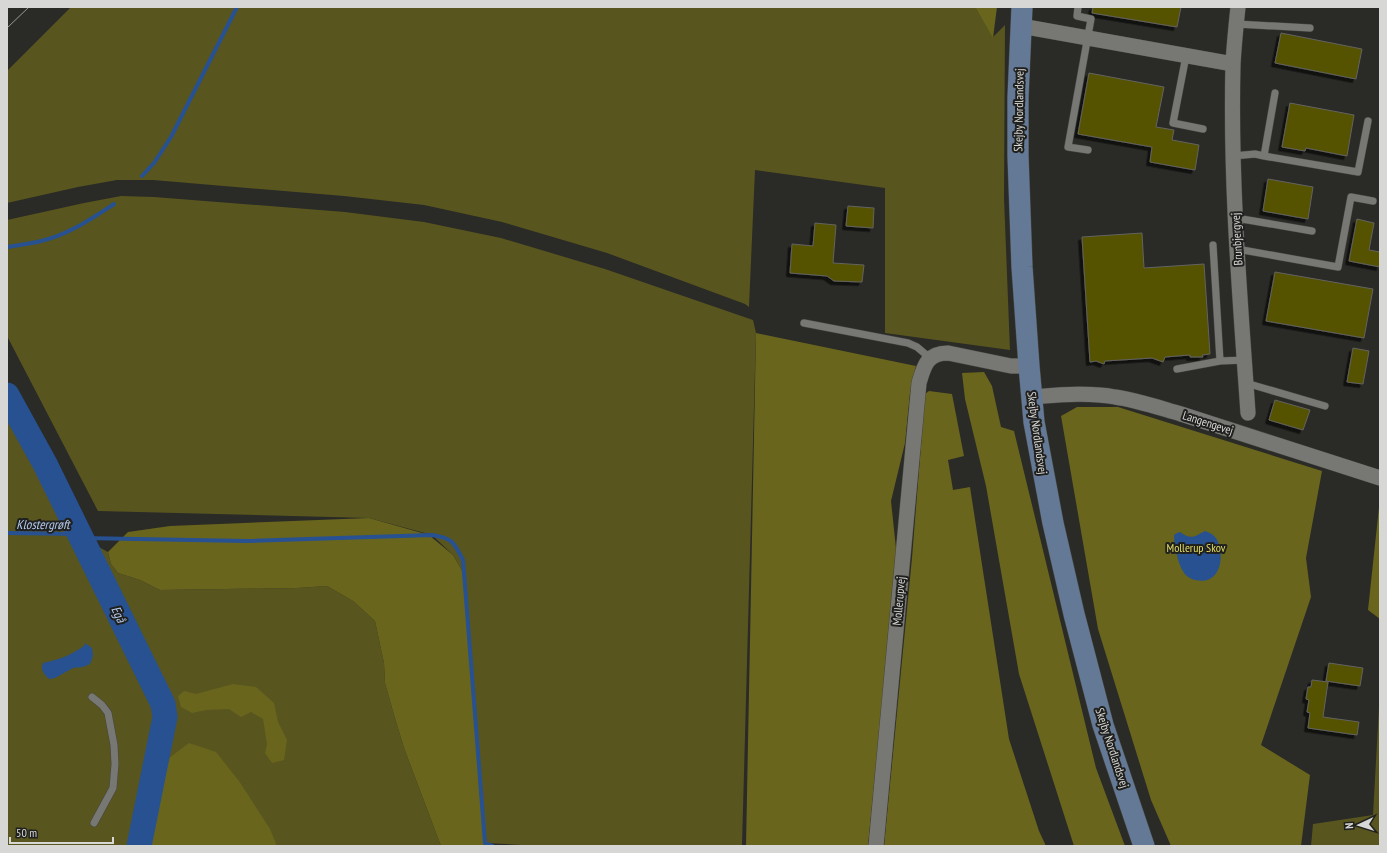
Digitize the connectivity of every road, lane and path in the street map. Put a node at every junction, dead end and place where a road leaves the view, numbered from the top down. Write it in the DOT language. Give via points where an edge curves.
graph roads {
  1 [pos="1078,7"];
  2 [pos="1238,7"];
  3 [pos="1021,17"];
  4 [pos="1236,24"];
  5 [pos="1310,28"];
  6 [pos="1088,38"];
  7 [pos="1186,56"];
  8 [pos="1233,64"];
  9 [pos="1275,93"];
  10 [pos="1368,121"];
  11 [pos="1203,129"];
  12 [pos="1088,150"];
  13 [pos="1233,156"];
  14 [pos="1264,156"];
  15 [pos="1373,201"];
  16 [pos="1236,218"];
  17 [pos="1312,231"];
  18 [pos="1213,244"];
  19 [pos="1237,249"];
  20 [pos="804,323"];
  21 [pos="930,358"];
  22 [pos="1245,360"];
  23 [pos="1220,361"];
  24 [pos="1029,366"];
  25 [pos="1177,369"];
  26 [pos="1246,383"];
  27 [pos="1032,397"];
  28 [pos="1325,406"];
  29 [pos="1248,413"];
  30 [pos="1380,478"];
  31 [pos="92,697"];
  32 [pos="94,823"];
  33 [pos="876,846"];
  34 [pos="1144,846"];
  1 -- 6 [label="lane" via="1077,16 1091,19"];
  2 -- 4 [label="street, Brunbjergvej"];
  3 -- 6 [label="street"];
  3 -- 24 [label="street, Skejby Nordlandsvej" via="1018,156"];
  4 -- 5 [label="lane"];
  4 -- 8 [label="street, Brunbjergvej"];
  6 -- 7 [label="street"];
  6 -- 12 [label="lane" via="1068,147"];
  7 -- 8 [label="street"];
  7 -- 11 [label="lane" via="1173,123"];
  8 -- 13 [label="street, Brunbjergvej"];
  9 -- 14 [label="lane"];
  10 -- 14 [label="lane" via="1358,172"];
  13 -- 14 [label="lane"];
  13 -- 16 [label="street, Brunbjergvej"];
  15 -- 19 [label="lane" via="1351,197 1338,267"];
  16 -- 17 [label="lane"];
  16 -- 19 [label="street, Brunbjergvej"];
  18 -- 23 [label="lane"];
  19 -- 22 [label="street, Brunbjergvej"];
  20 -- 21 [label="lane" via="908,344 917,347"];
  21 -- 24 [label="street" via="940,353 948,353 1011,366"];
  21 -- 33 [label="street, Mollerupvej" via="923,367 919,383"];
  22 -- 23 [label="lane"];
  22 -- 26 [label="street, Brunbjergvej"];
  23 -- 25 [label="lane"];
  24 -- 27 [label="street, Skejby Nordlandsvej"];
  26 -- 28 [label="lane"];
  26 -- 29 [label="street, Brunbjergvej"];
  27 -- 30 [label="street, Langengevej" via="1088,394 1115,397 1181,414"];
  27 -- 34 [label="street, Skejby Nordlandsvej" via="1041,463 1074,614 1103,725"];
  31 -- 32 [label="lane" via="108,713 115,764 113,788"];
}
